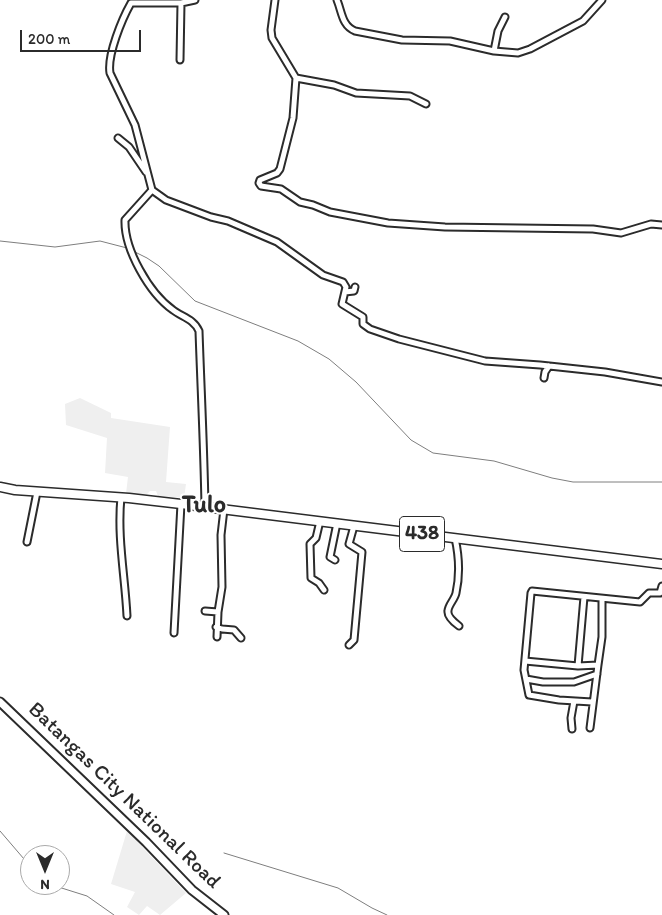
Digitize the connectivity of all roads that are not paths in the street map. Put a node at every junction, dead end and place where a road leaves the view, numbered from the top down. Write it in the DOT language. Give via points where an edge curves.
graph roads {
  1 [pos="195,0"];
  2 [pos="275,0"];
  3 [pos="337,0"];
  4 [pos="602,0"];
  5 [pos="129,1"];
  6 [pos="182,3"];
  7 [pos="505,17"];
  8 [pos="494,51"];
  9 [pos="180,60"];
  10 [pos="296,78"];
  11 [pos="426,104"];
  12 [pos="118,138"];
  13 [pos="146,172"];
  14 [pos="152,190"];
  15 [pos="662,225"];
  16 [pos="355,286"];
  17 [pos="345,292"];
  18 [pos="549,366"];
  19 [pos="544,378"];
  20 [pos="662,382"];
  21 [pos="0,487"];
  22 [pos="37,492"];
  23 [pos="122,497"];
  24 [pos="181,504"];
  25 [pos="205,507"];
  26 [pos="224,509"];
  27 [pos="320,521"];
  28 [pos="337,523"];
  29 [pos="354,526"];
  30 [pos="455,538"];
  31 [pos="27,542"];
  32 [pos="335,560"];
  33 [pos="662,564"];
  34 [pos="662,586"];
  35 [pos="324,590"];
  36 [pos="584,597"];
  37 [pos="602,599"];
  38 [pos="205,611"];
  39 [pos="218,612"];
  40 [pos="127,616"];
  41 [pos="459,626"];
  42 [pos="216,627"];
  43 [pos="174,633"];
  44 [pos="217,637"];
  45 [pos="241,638"];
  46 [pos="349,645"];
  47 [pos="525,661"];
  48 [pos="598,665"];
  49 [pos="578,666"];
  50 [pos="598,674"];
  51 [pos="526,678"];
  52 [pos="574,701"];
  53 [pos="0,702"];
  54 [pos="592,702"];
  55 [pos="590,728"];
  56 [pos="572,729"];
  57 [pos="224,915"];
  1 -- 6 [label="street"];
  2 -- 10 [label="street" via="272,38"];
  3 -- 8 [label="street" via="345,24 355,31 402,40 450,41"];
  4 -- 8 [label="street" via="583,21 530,50 518,53"];
  5 -- 6 [label="street"];
  5 -- 13 [label="street" via="109,68 135,125"];
  6 -- 9 [label="street"];
  7 -- 8 [label="street"];
  10 -- 11 [label="street" via="356,93 410,96"];
  10 -- 15 [label="street" via="293,118 280,169 259,183 282,189 300,202 341,214 400,224 593,229 621,233 650,224"];
  12 -- 13 [label="street" via="129,147"];
  13 -- 14 [label="street"];
  14 -- 17 [label="street" via="166,200 277,242 323,275 343,282"];
  14 -- 25 [label="street" via="125,220 126,238 146,282 172,310 186,317 199,331"];
  16 -- 17 [label="street" via="354,291"];
  17 -- 18 [label="street" via="342,304 363,317 363,324 370,329 485,361"];
  18 -- 19 [label="street"];
  18 -- 20 [label="street"];
  21 -- 22 [label="main road, 438"];
  22 -- 23 [label="main road, 438"];
  22 -- 31 [label="street"];
  23 -- 24 [label="main road, 438"];
  23 -- 40 [label="street" via="120,535"];
  24 -- 25 [label="main road, 438"];
  24 -- 43 [label="street"];
  25 -- 26 [label="main road, 438"];
  26 -- 27 [label="main road, 438"];
  26 -- 39 [label="street"];
  27 -- 28 [label="main road, 438"];
  27 -- 35 [label="street" via="316,538 310,544 311,578"];
  28 -- 29 [label="main road, 438"];
  28 -- 32 [label="street" via="330,557"];
  29 -- 30 [label="main road, 438"];
  29 -- 46 [label="street" via="350,544 362,552 354,640"];
  30 -- 33 [label="main road, 438"];
  30 -- 41 [label="street" via="458,584 448,614"];
  34 -- 37 [label="street" via="660,593 649,593 640,602"];
  36 -- 37 [label="street"];
  36 -- 47 [label="street" via="532,591"];
  36 -- 49 [label="street"];
  37 -- 48 [label="street"];
  38 -- 39 [label="street"];
  39 -- 42 [label="street"];
  42 -- 44 [label="street"];
  42 -- 45 [label="street" via="234,630"];
  47 -- 49 [label="street"];
  47 -- 51 [label="street"];
  48 -- 49 [label="street"];
  48 -- 50 [label="street"];
  50 -- 51 [label="street" via="574,682 543,682"];
  50 -- 54 [label="street"];
  51 -- 52 [label="street" via="528,692 532,696"];
  52 -- 54 [label="street"];
  52 -- 56 [label="street"];
  53 -- 57 [label="street, Batangas City National Road" via="192,890"];
  54 -- 55 [label="street"];
}
